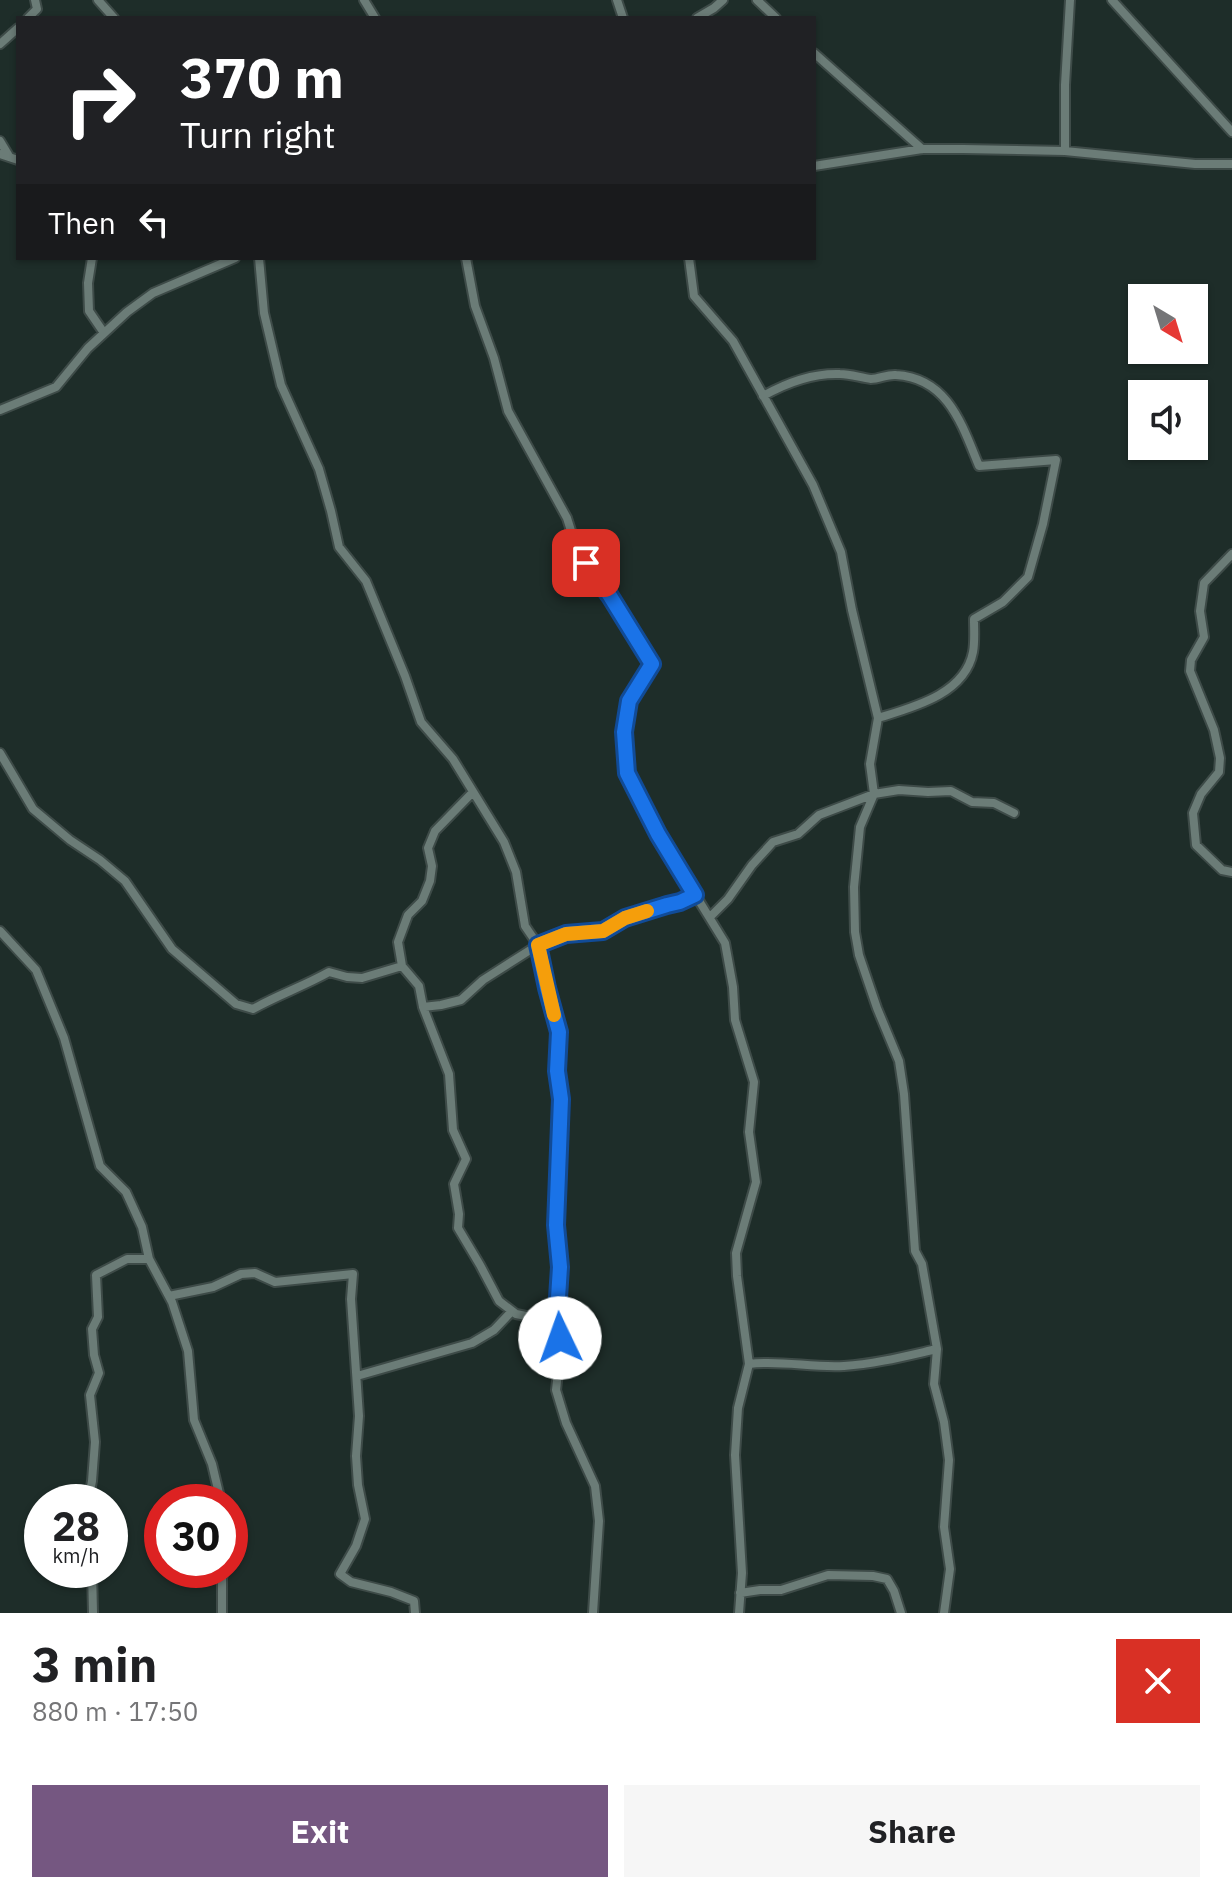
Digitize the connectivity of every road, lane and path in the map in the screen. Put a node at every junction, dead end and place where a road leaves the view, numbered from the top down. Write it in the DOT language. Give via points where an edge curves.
graph roads {
  1 [pos="98,0"];
  2 [pos="723,0"];
  3 [pos="757,0"];
  4 [pos="1070,0"];
  5 [pos="1112,0"];
  6 [pos="112,16"];
  7 [pos="700,16"];
  8 [pos="774,16"];
  9 [pos="16,30"];
  10 [pos="0,44"];
  11 [pos="816,55"];
  12 [pos="1232,132"];
  13 [pos="0,141"];
  14 [pos="922,149"];
  15 [pos="1065,151"];
  16 [pos="9,157"];
  17 [pos="1232,164"];
  18 [pos="816,166"];
  19 [pos="92,260"];
  20 [pos="230,260"];
  21 [pos="259,260"];
  22 [pos="466,260"];
  23 [pos="689,260"];
  24 [pos="104,333"];
  25 [pos="763,396"];
  26 [pos="0,410"];
  27 [pos="1232,554"];
  28 [pos="878,718"];
  29 [pos="0,753"];
  30 [pos="1219,772"];
  31 [pos="1232,773"];
  32 [pos="472,793"];
  33 [pos="874,794"];
  34 [pos="1014,813"];
  35 [pos="1232,872"];
  36 [pos="695,895"];
  37 [pos="710,917"];
  38 [pos="0,931"];
  39 [pos="538,945"];
  40 [pos="402,966"];
  41 [pos="423,1007"];
  42 [pos="149,1259"];
  43 [pos="169,1296"];
  44 [pos="512,1311"];
  45 [pos="560,1338"];
  46 [pos="937,1349"];
  47 [pos="749,1364"];
  48 [pos="357,1376"];
  49 [pos="91,1484"];
  50 [pos="217,1484"];
  51 [pos="92,1588"];
  52 [pos="222,1588"];
  53 [pos="740,1593"];
  54 [pos="93,1613"];
  55 [pos="222,1613"];
  56 [pos="415,1613"];
  57 [pos="593,1613"];
  58 [pos="739,1613"];
  59 [pos="901,1613"];
  60 [pos="944,1613"];
  1 -- 6 [label="street"];
  2 -- 7 [label="street"];
  3 -- 8 [label="street"];
  4 -- 15 [label="street"];
  5 -- 12 [label="street"];
  9 -- 10 [label="street"];
  11 -- 14 [label="street"];
  13 -- 16 [label="street"];
  14 -- 15 [label="street"];
  14 -- 18 [label="street"];
  15 -- 17 [label="street"];
  19 -- 24 [label="street" via="89,311"];
  20 -- 24 [label="street" via="153,293"];
  21 -- 32 [label="street" via="264,313 281,385 319,469 339,547 366,581 421,722 453,759"];
  22 -- 36 [label="street" via="508,411 567,518 578,553 652,664 629,701 624,732 627,773"];
  23 -- 25 [label="street" via="694,296 733,341"];
  24 -- 26 [label="street" via="56,387"];
  25 -- 28 [label="street" via="813,485 841,552"];
  25 -- 28 [label="street" via="782,385 837,374 911,378 947,400 979,466 1056,460 1028,577 1003,602 974,619 973,652 963,678 936,697"];
  27 -- 30 [label="street" via="1204,583 1204,637 1190,671 1214,730"];
  28 -- 33 [label="street" via="870,764"];
  29 -- 40 [label="street" via="33,809 125,881 172,949 236,1004 253,1009 329,972 362,978"];
  30 -- 31 [label="street"];
  30 -- 35 [label="street" via="1193,813 1196,845 1222,870"];
  32 -- 39 [label="street" via="504,842 516,872 525,926"];
  32 -- 40 [label="street" via="435,831 428,848 430,881 398,942"];
  33 -- 34 [label="street" via="951,791"];
  33 -- 37 [label="street" via="819,815 798,834 773,842"];
  33 -- 46 [label="street" via="860,827 855,932 899,1061 915,1251"];
  36 -- 37 [label="street"];
  36 -- 39 [label="street" via="625,918 603,931 566,934"];
  37 -- 47 [label="street" via="725,943 735,1020 754,1082 749,1132 756,1182 736,1253"];
  38 -- 42 [label="street" via="36,970 64,1038 100,1166 126,1192"];
  39 -- 41 [label="street" via="461,1000"];
  39 -- 45 [label="street" via="559,1032"];
  40 -- 41 [label="street" via="419,986"];
  41 -- 44 [label="street" via="449,1074 453,1130 466,1159 454,1184 458,1228 499,1301"];
  42 -- 43 [label="street"];
  42 -- 49 [label="street" via="127,1259 96,1275 98,1317 92,1329 99,1373 90,1395 95,1442"];
  43 -- 48 [label="street" via="213,1287 241,1274 255,1273 275,1282 353,1274"];
  43 -- 50 [label="street" via="188,1351 194,1420"];
  44 -- 45 [label="street" via="541,1319"];
  44 -- 48 [label="street" via="472,1343"];
  45 -- 57 [label="street" via="556,1390 595,1486 599,1521"];
  46 -- 47 [label="street" via="842,1366"];
  46 -- 60 [label="street" via="934,1384 949,1460 944,1527 950,1569"];
  47 -- 53 [label="street" via="738,1408 735,1455"];
  48 -- 56 [label="street" via="357,1471 365,1519 340,1574 414,1601"];
  51 -- 54 [label="street"];
  52 -- 55 [label="street"];
  53 -- 58 [label="street"];
  53 -- 59 [label="street" via="781,1590 828,1575 873,1576 887,1579"];
}
